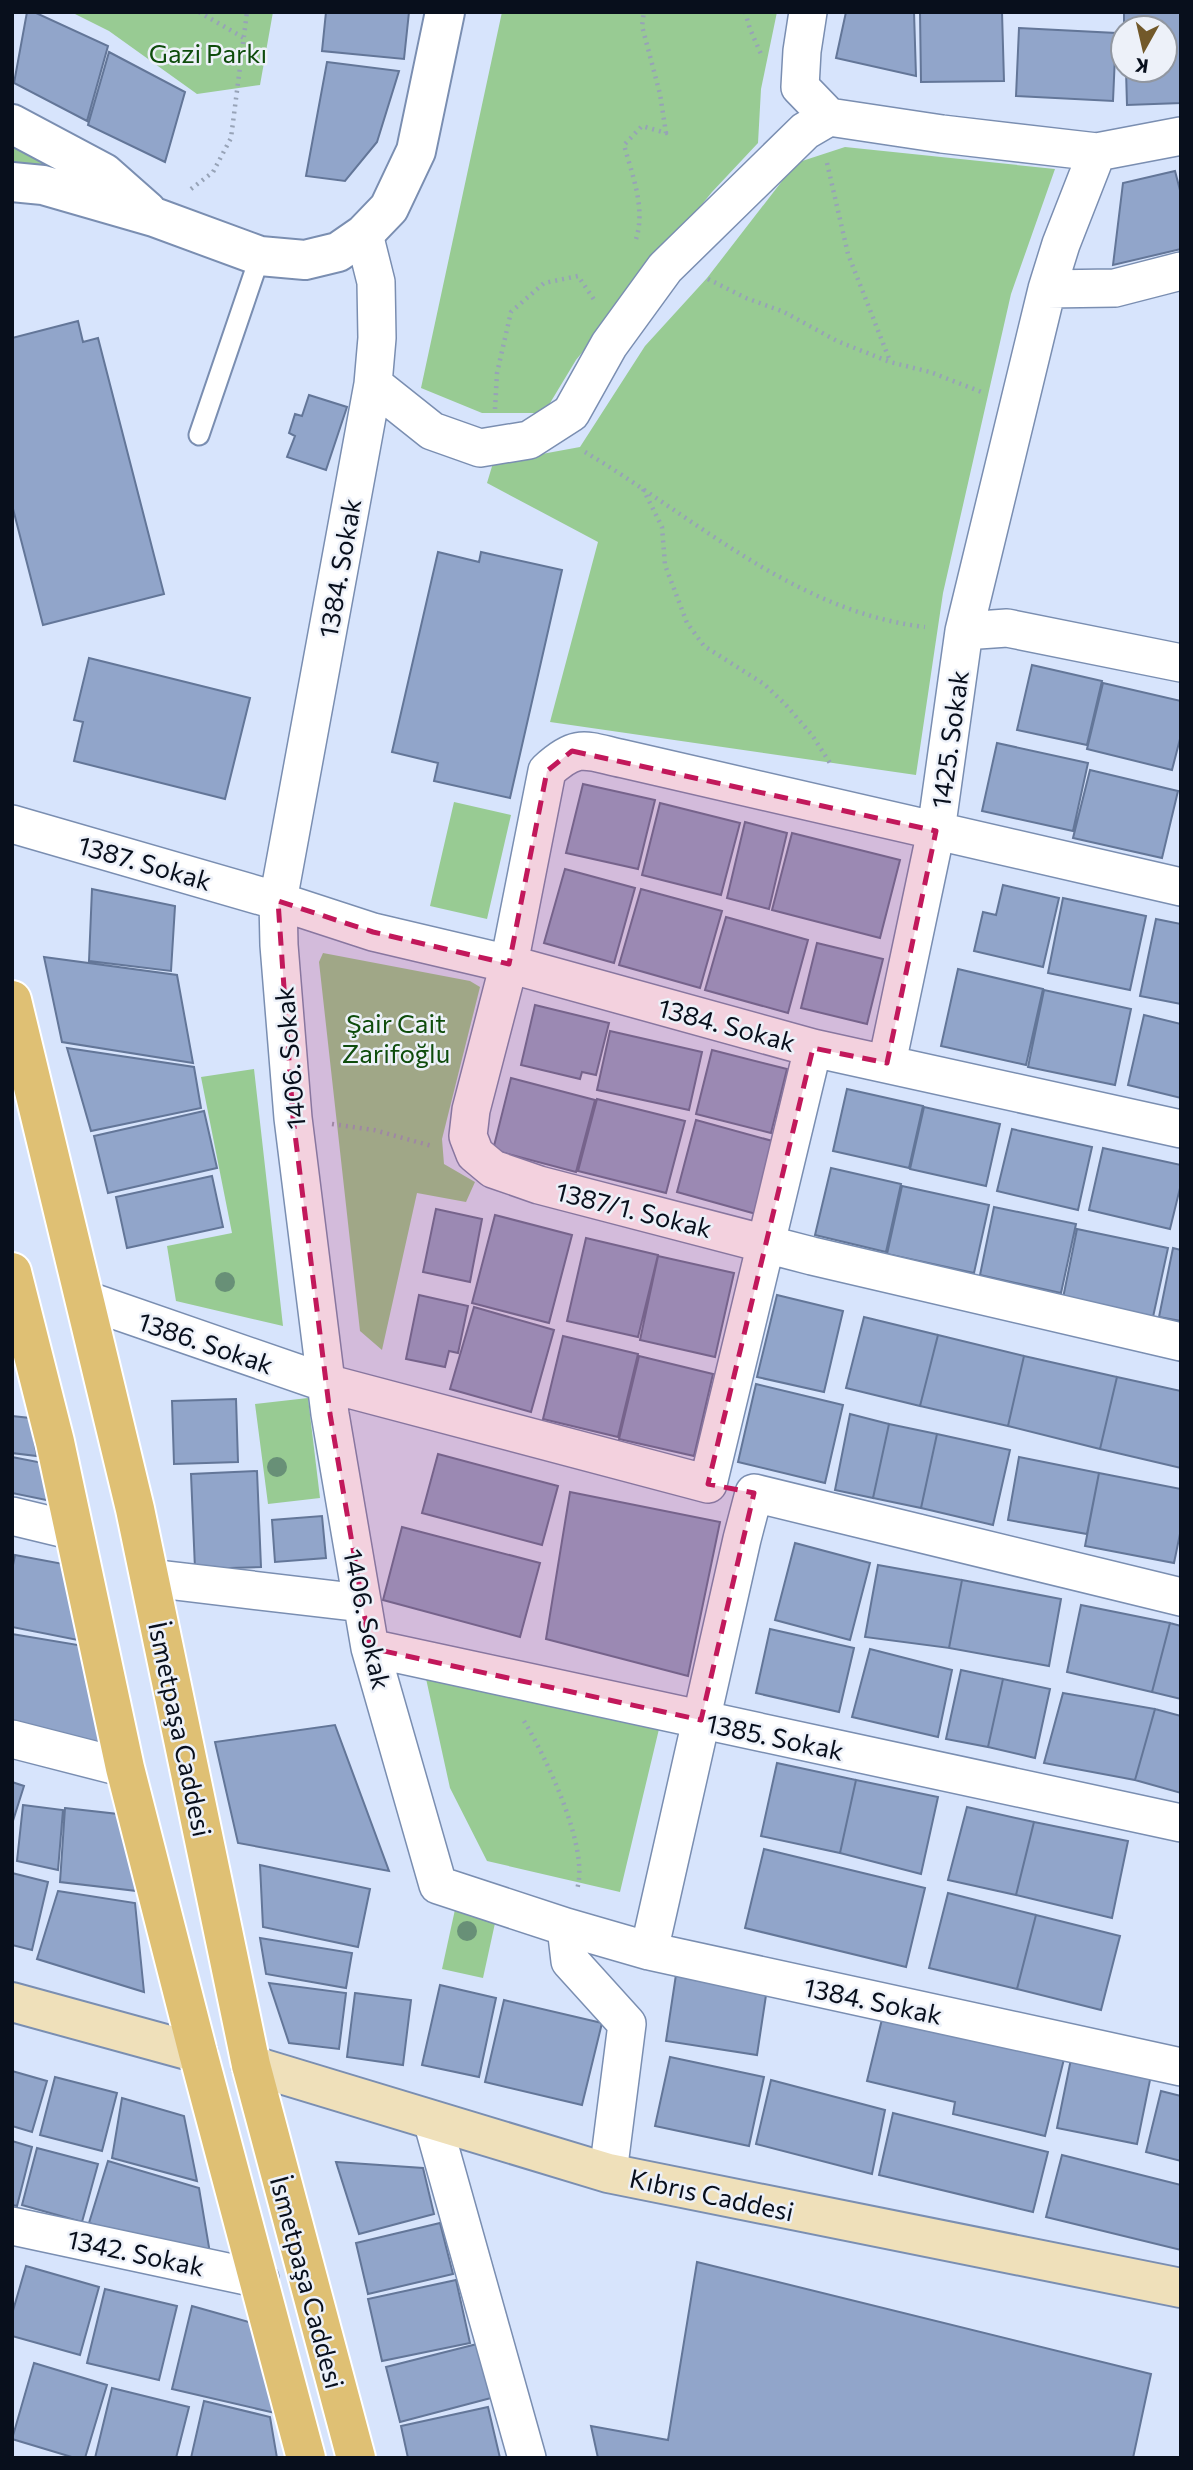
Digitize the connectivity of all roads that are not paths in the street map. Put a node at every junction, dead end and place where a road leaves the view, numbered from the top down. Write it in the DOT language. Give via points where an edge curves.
graph roads {
  1 [pos="445,12"];
  2 [pos="808,12"];
  3 [pos="12,124"];
  4 [pos="817,124"];
  5 [pos="1181,136"];
  6 [pos="1097,152"];
  7 [pos="12,182"];
  8 [pos="154,217"];
  9 [pos="364,234"];
  10 [pos="260,256"];
  11 [pos="1181,271"];
  12 [pos="1048,289"];
  13 [pos="373,384"];
  14 [pos="199,435"];
  15 [pos="964,631"];
  16 [pos="1181,663"];
  17 [pos="12,824"];
  18 [pos="936,831"];
  19 [pos="1181,887"];
  20 [pos="278,901"];
  21 [pos="279,945"];
  22 [pos="509,964"];
  23 [pos="12,1000"];
  24 [pos="813,1048"];
  25 [pos="887,1063"];
  26 [pos="1181,1129"];
  27 [pos="768,1243"];
  28 [pos="12,1273"];
  29 [pos="86,1300"];
  30 [pos="1181,1342"];
  31 [pos="326,1383"];
  32 [pos="708,1484"];
  33 [pos="754,1493"];
  34 [pos="12,1516"];
  35 [pos="74,1531"];
  36 [pos="150,1578"];
  37 [pos="1181,1597"];
  38 [pos="362,1603"];
  39 [pos="370,1648"];
  40 [pos="701,1720"];
  41 [pos="12,1739"];
  42 [pos="125,1768"];
  43 [pos="1181,1823"];
  44 [pos="566,1927"];
  45 [pos="649,1951"];
  46 [pos="12,2002"];
  47 [pos="198,2053"];
  48 [pos="251,2065"];
  49 [pos="1181,2067"];
  50 [pos="432,2120"];
  51 [pos="608,2173"];
  52 [pos="12,2226"];
  53 [pos="260,2279"];
  54 [pos="1181,2288"];
  55 [pos="306,2458"];
  56 [pos="356,2458"];
  57 [pos="527,2458"];
  1 -- 9 [label="street" via="416,151 389,208"];
  2 -- 4 [label="street" via="800,87"];
  3 -- 8 [label="street" via="104,173"];
  4 -- 6 [label="street"];
  4 -- 13 [label="street" via="665,268 609,345 571,413 529,440 480,448 432,431"];
  5 -- 6 [label="street"];
  6 -- 12 [label="street, 1425. Sokak"];
  7 -- 8 [label="street" via="43,185"];
  8 -- 10 [label="street"];
  9 -- 10 [label="street" via="338,252 305,260"];
  9 -- 13 [label="street, 1384. Sokak" via="376,282"];
  10 -- 14 [label="lane"];
  11 -- 12 [label="street" via="1115,288"];
  12 -- 15 [label="street, 1425. Sokak"];
  13 -- 20 [label="street, 1384. Sokak"];
  15 -- 16 [label="street" via="1007,628"];
  15 -- 18 [label="street, 1425. Sokak"];
  17 -- 20 [label="street, 1387. Sokak"];
  18 -- 19 [label="street"];
  18 -- 22 [label="street" via="572,751 547,771"];
  18 -- 25 [label="street, 1425. Sokak"];
  20 -- 21 [label="street, 1384. Sokak"];
  20 -- 22 [label="street, 1384. Sokak" via="373,932"];
  21 -- 31 [label="street, 1406. Sokak" via="293,1118"];
  22 -- 24 [label="street, 1384. Sokak"];
  22 -- 27 [label="street, 1387/1. Sokak" via="471,1110 468,1136 475,1154 493,1169 539,1185"];
  23 -- 29 [label="main road, İsmetpaşa Caddesi"];
  24 -- 25 [label="street, 1384. Sokak"];
  24 -- 27 [label="street"];
  25 -- 26 [label="street, 1384. Sokak"];
  27 -- 30 [label="street, 1387/1. Sokak"];
  27 -- 32 [label="street"];
  28 -- 35 [label="main road, İsmetpaşa Caddesi"];
  29 -- 31 [label="street, 1386. Sokak"];
  29 -- 36 [label="main road, İsmetpaşa Caddesi"];
  31 -- 32 [label="street, 1386. Sokak"];
  31 -- 38 [label="street, 1406. Sokak"];
  32 -- 33 [label="street, 1386. Sokak"];
  33 -- 37 [label="street, 1386. Sokak"];
  33 -- 40 [label="street"];
  34 -- 35 [label="street"];
  35 -- 42 [label="main road, İsmetpaşa Caddesi"];
  36 -- 38 [label="street"];
  36 -- 48 [label="main road, İsmetpaşa Caddesi"];
  38 -- 39 [label="street, 1406. Sokak"];
  39 -- 40 [label="street, 1385. Sokak"];
  39 -- 44 [label="street, 1406. Sokak" via="438,1885"];
  40 -- 43 [label="street, 1385. Sokak"];
  40 -- 45 [label="street"];
  41 -- 42 [label="street"];
  42 -- 47 [label="main road, İsmetpaşa Caddesi"];
  44 -- 45 [label="street, 1384. Sokak"];
  44 -- 51 [label="street" via="570,1961 627,2024"];
  45 -- 49 [label="street, 1384. Sokak"];
  46 -- 47 [label="main road"];
  47 -- 48 [label="main road"];
  47 -- 53 [label="main road, İsmetpaşa Caddesi"];
  48 -- 50 [label="main road, Kıbrıs Caddesi"];
  48 -- 56 [label="main road, İsmetpaşa Caddesi"];
  50 -- 51 [label="main road, Kıbrıs Caddesi"];
  50 -- 57 [label="street"];
  51 -- 54 [label="main road, Kıbrıs Caddesi"];
  52 -- 53 [label="street, 1342. Sokak"];
  53 -- 55 [label="main road, İsmetpaşa Caddesi"];
}
